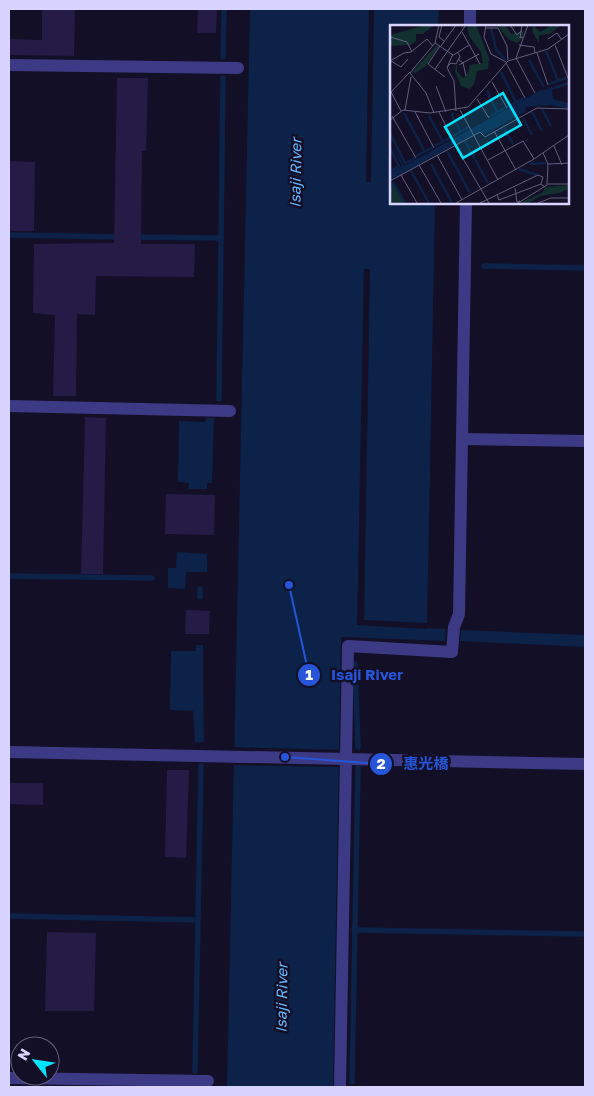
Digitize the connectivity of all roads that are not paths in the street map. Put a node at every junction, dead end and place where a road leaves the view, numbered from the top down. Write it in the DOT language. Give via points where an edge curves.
graph roads {
  1 [pos="470,9"];
  2 [pos="470,25"];
  3 [pos="9,65"];
  4 [pos="238,68"];
  5 [pos="466,204"];
  6 [pos="9,406"];
  7 [pos="230,410"];
  8 [pos="462,439"];
  9 [pos="585,441"];
  10 [pos="9,752"];
  11 [pos="343,759"];
  12 [pos="585,764"];
  13 [pos="9,1078"];
  14 [pos="208,1082"];
  15 [pos="340,1087"];
  1 -- 2 [label="street"];
  3 -- 4 [label="street"];
  5 -- 8 [label="street"];
  6 -- 7 [label="street"];
  8 -- 9 [label="street"];
  8 -- 11 [label="street" via="459,614 454,627 452,652 348,646"];
  10 -- 11 [label="street"];
  11 -- 12 [label="street"];
  11 -- 15 [label="street"];
  13 -- 14 [label="street"];
}
